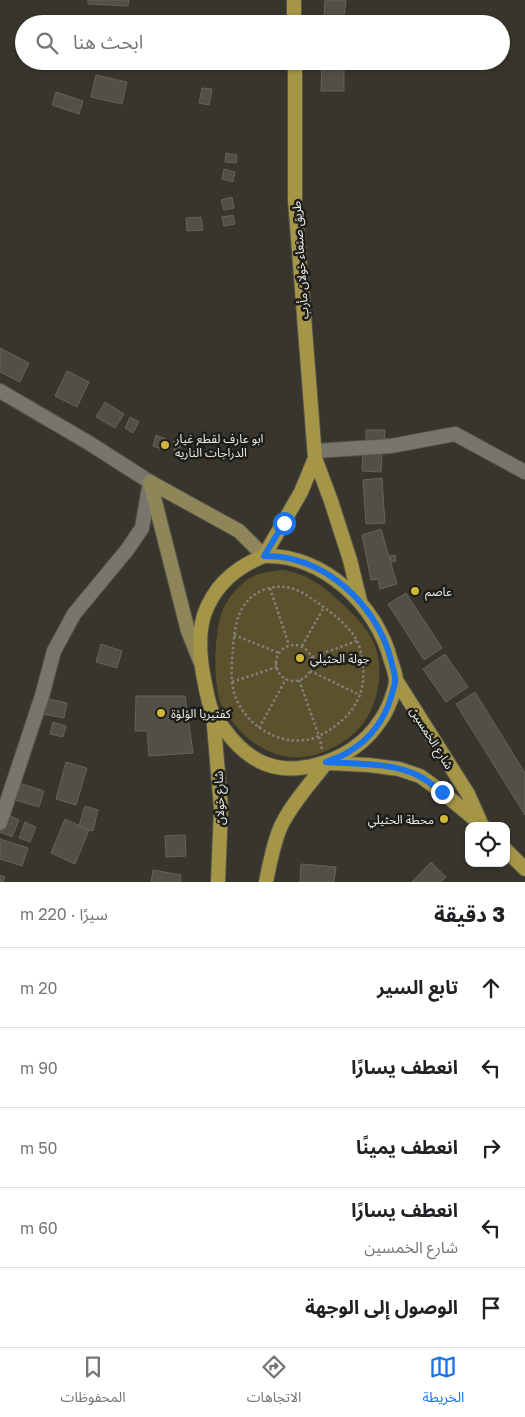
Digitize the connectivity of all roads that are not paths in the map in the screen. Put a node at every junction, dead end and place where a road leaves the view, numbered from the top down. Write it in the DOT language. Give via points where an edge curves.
graph roads {
  1 [pos="294,0"];
  2 [pos="294,15"];
  3 [pos="294,70"];
  4 [pos="0,391"];
  5 [pos="315,454"];
  6 [pos="525,472"];
  7 [pos="150,482"];
  8 [pos="264,556"];
  9 [pos="360,601"];
  10 [pos="200,662"];
  11 [pos="396,680"];
  12 [pos="213,714"];
  13 [pos="326,762"];
  14 [pos="478,822"];
  15 [pos="481,822"];
  16 [pos="0,823"];
  17 [pos="510,854"];
  18 [pos="525,869"];
  19 [pos="218,882"];
  20 [pos="266,882"];
  1 -- 2 [label="main road"];
  3 -- 5 [label="main road, طريق صنعاء خولان مأرب" via="295,200"];
  4 -- 7 [label="street"];
  5 -- 6 [label="street" via="391,446 455,434"];
  5 -- 8 [label="main road" via="301,492"];
  5 -- 9 [label="main road"];
  7 -- 8 [label="main road" via="238,531"];
  7 -- 10 [label="main road" via="188,631"];
  7 -- 16 [label="street" via="142,528 74,614 54,651"];
  8 -- 9 [label="main road" via="293,559 315,567"];
  8 -- 10 [label="main road" via="238,569 215,594 204,616"];
  9 -- 11 [label="main road" via="380,632"];
  10 -- 12 [label="main road"];
  11 -- 13 [label="main road" via="388,707 370,734 351,751"];
  11 -- 15 [label="main road, شارع الخمسين" via="468,794"];
  12 -- 13 [label="main road" via="243,752 260,763 301,769"];
  12 -- 19 [label="main road, شارع خولان" via="221,808"];
  13 -- 14 [label="main road, شارع الخمسين" via="398,769 420,776"];
  13 -- 20 [label="main road" via="282,825 271,854"];
  17 -- 18 [label="main road"];
}
